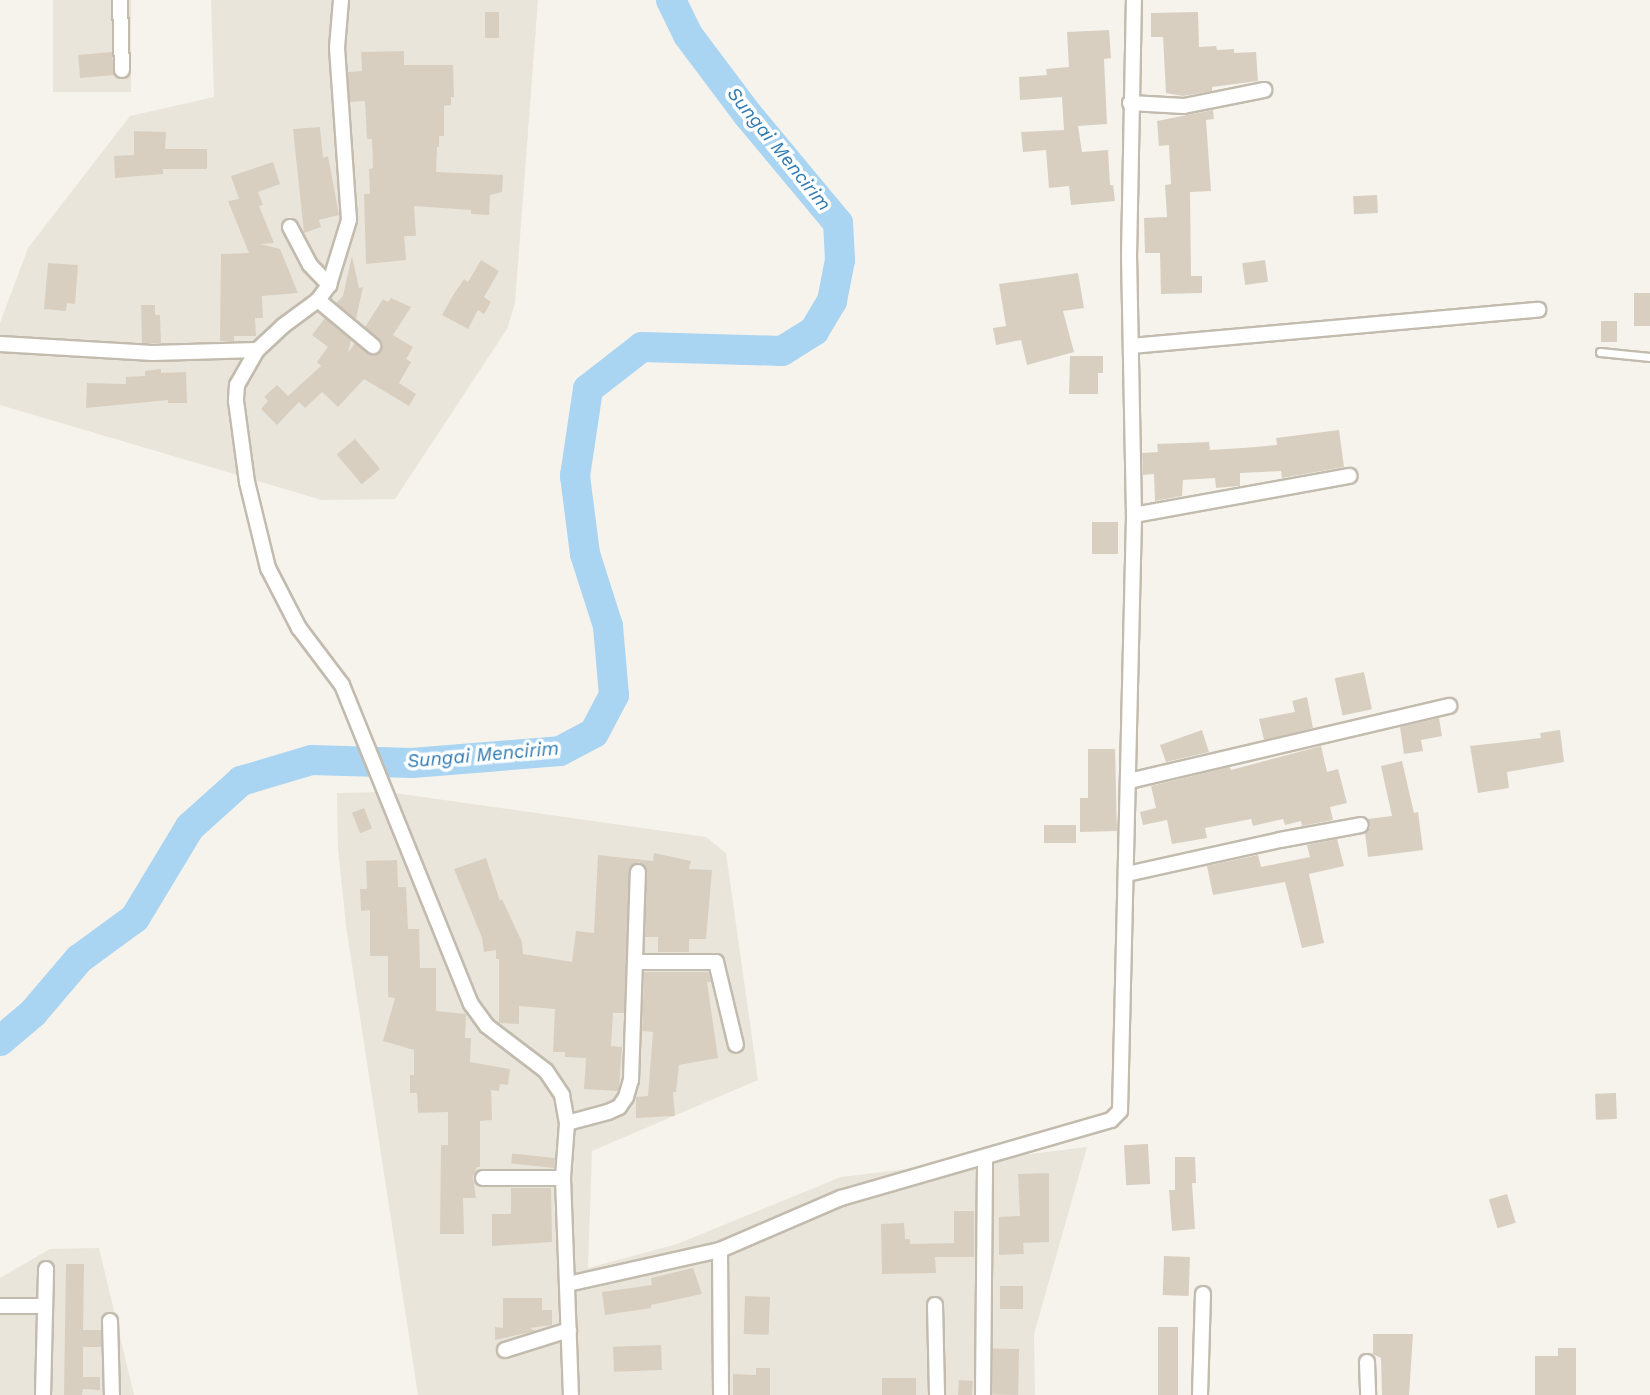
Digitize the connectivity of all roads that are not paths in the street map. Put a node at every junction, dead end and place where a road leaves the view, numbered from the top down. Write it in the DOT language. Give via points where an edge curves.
graph roads {
  1 [pos="120,0"];
  2 [pos="341,0"];
  3 [pos="1134,0"];
  4 [pos="122,70"];
  5 [pos="1264,90"];
  6 [pos="1130,103"];
  7 [pos="290,227"];
  8 [pos="329,285"];
  9 [pos="318,300"];
  10 [pos="1538,310"];
  11 [pos="0,344"];
  12 [pos="373,346"];
  13 [pos="1131,346"];
  14 [pos="257,350"];
  15 [pos="1600,352"];
  16 [pos="1650,357"];
  17 [pos="1349,476"];
  18 [pos="1134,515"];
  19 [pos="1449,706"];
  20 [pos="1129,781"];
  21 [pos="1361,825"];
  22 [pos="638,872"];
  23 [pos="1127,874"];
  24 [pos="636,962"];
  25 [pos="736,1045"];
  26 [pos="567,1123"];
  27 [pos="985,1157"];
  28 [pos="483,1178"];
  29 [pos="564,1178"];
  30 [pos="720,1250"];
  31 [pos="46,1269"];
  32 [pos="568,1284"];
  33 [pos="1203,1294"];
  34 [pos="935,1304"];
  35 [pos="0,1306"];
  36 [pos="44,1306"];
  37 [pos="110,1321"];
  38 [pos="569,1329"];
  39 [pos="505,1350"];
  40 [pos="1367,1362"];
  41 [pos="43,1395"];
  42 [pos="112,1395"];
  43 [pos="571,1395"];
  44 [pos="721,1395"];
  45 [pos="937,1395"];
  46 [pos="983,1395"];
  47 [pos="1200,1395"];
  48 [pos="1368,1395"];
  1 -- 4 [label="street"];
  2 -- 8 [label="street" via="337,48 349,220"];
  3 -- 6 [label="street"];
  5 -- 6 [label="street" via="1184,106"];
  6 -- 13 [label="street"];
  7 -- 8 [label="street" via="310,265"];
  8 -- 9 [label="street"];
  9 -- 12 [label="street"];
  9 -- 14 [label="street"];
  10 -- 13 [label="street"];
  11 -- 14 [label="street" via="153,353"];
  13 -- 18 [label="street"];
  14 -- 26 [label="street" via="244,369 236,401 256,531 281,598 342,685 471,1004 487,1026 554,1080"];
  15 -- 16 [label="lane"];
  17 -- 18 [label="street"];
  18 -- 20 [label="street"];
  19 -- 20 [label="street"];
  20 -- 23 [label="street"];
  21 -- 23 [label="street"];
  22 -- 24 [label="street"];
  23 -- 27 [label="street" via="1120,1111 1111,1120"];
  24 -- 25 [label="street" via="716,962"];
  24 -- 26 [label="street" via="631,1080 626,1097 608,1112"];
  26 -- 29 [label="street"];
  27 -- 30 [label="street" via="841,1198"];
  27 -- 46 [label="street"];
  28 -- 29 [label="street"];
  29 -- 32 [label="street"];
  30 -- 32 [label="street"];
  30 -- 44 [label="street"];
  31 -- 36 [label="street"];
  32 -- 38 [label="street"];
  33 -- 47 [label="street"];
  34 -- 45 [label="street"];
  35 -- 36 [label="street"];
  36 -- 41 [label="street"];
  37 -- 42 [label="street"];
  38 -- 39 [label="street"];
  38 -- 43 [label="street"];
  40 -- 48 [label="street"];
}
